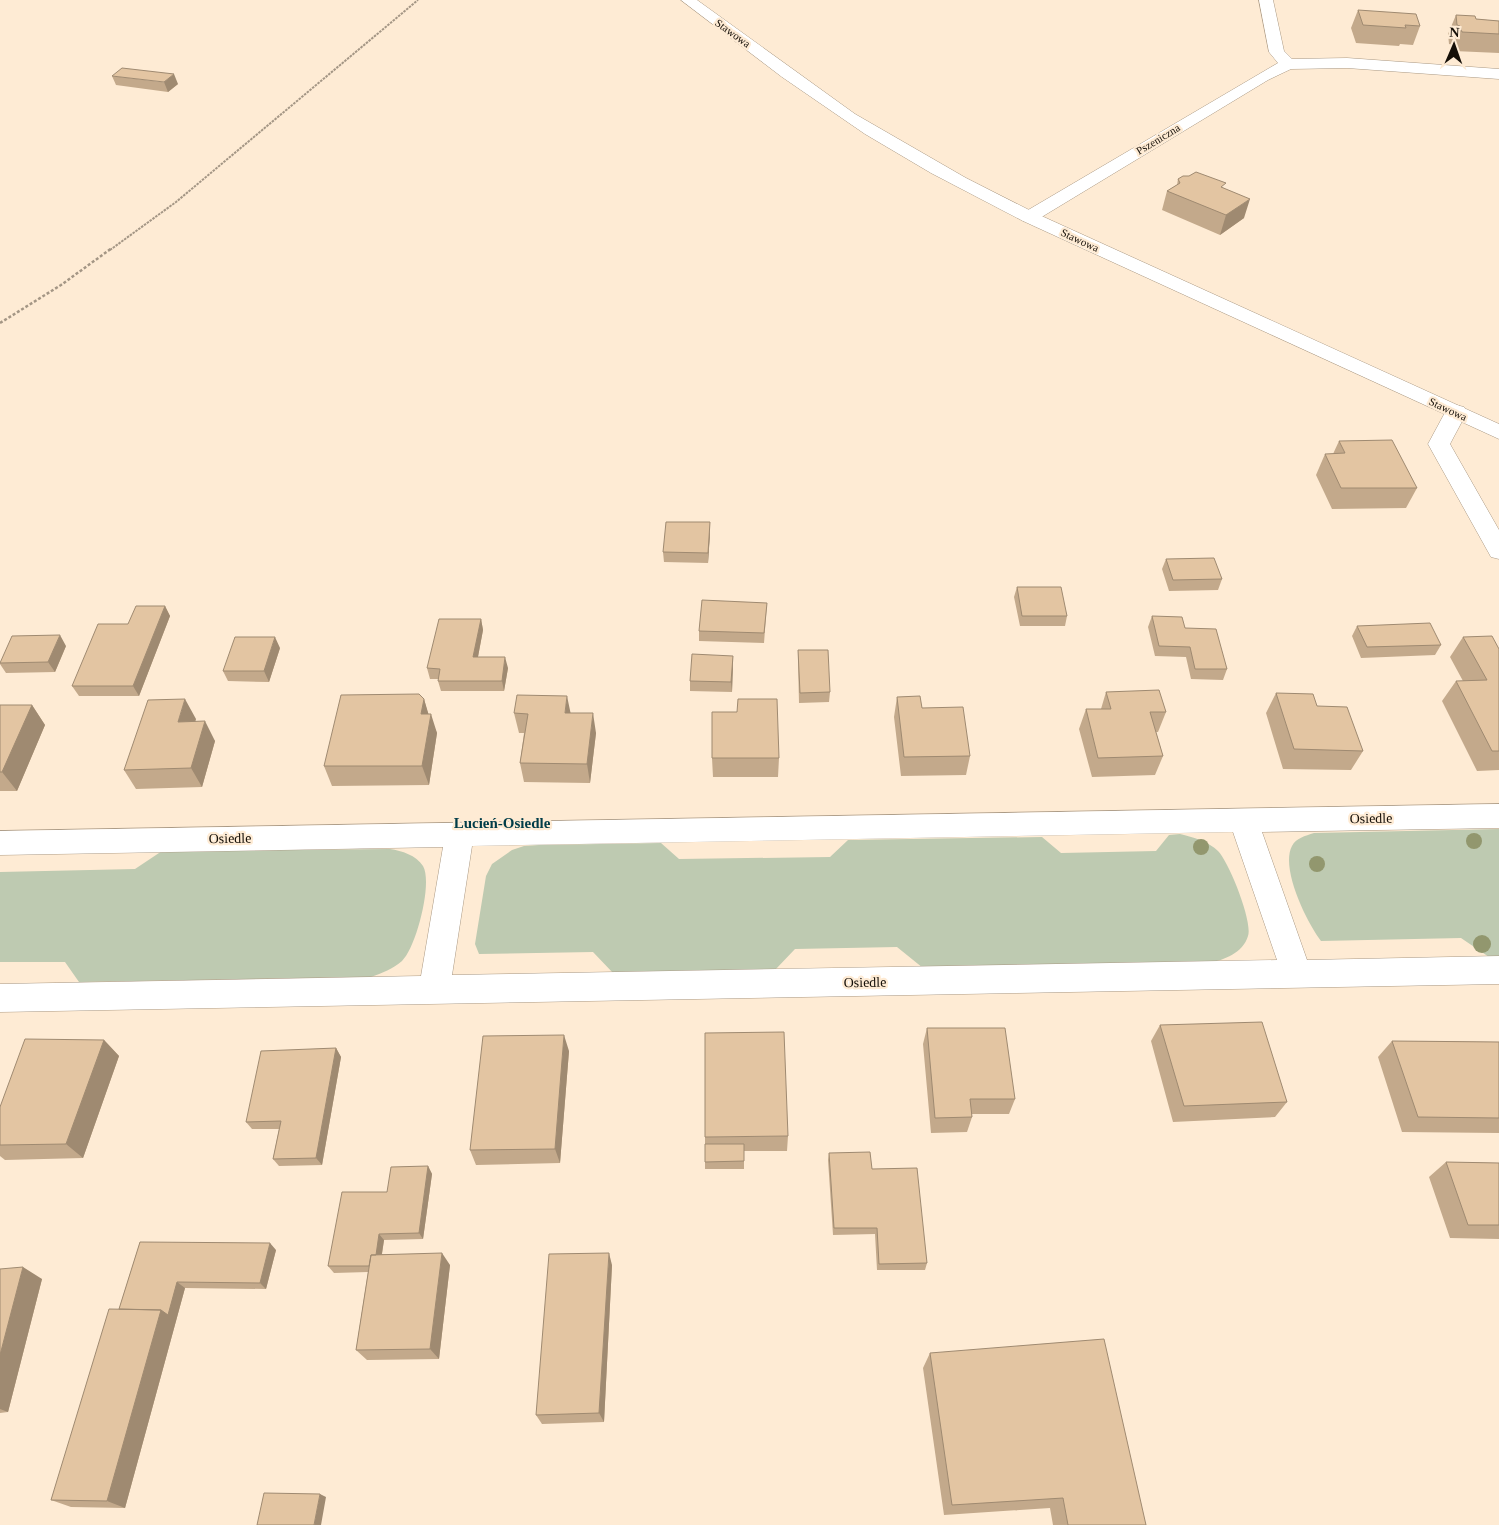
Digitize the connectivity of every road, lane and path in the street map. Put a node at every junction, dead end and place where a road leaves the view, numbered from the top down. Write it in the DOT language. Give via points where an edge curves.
graph roads {
  1 [pos="418,0"];
  2 [pos="688,0"];
  3 [pos="1266,0"];
  4 [pos="1288,64"];
  5 [pos="1499,74"];
  6 [pos="1029,217"];
  7 [pos="0,323"];
  8 [pos="1456,412"];
  9 [pos="1499,432"];
  10 [pos="1499,551"];
  11 [pos="1499,816"];
  12 [pos="1243,820"];
  13 [pos="460,834"];
  14 [pos="0,843"];
  15 [pos="1499,970"];
  16 [pos="1297,974"];
  17 [pos="434,990"];
  18 [pos="0,998"];
  1 -- 7 [label="path" via="176,202 62,285"];
  2 -- 6 [label="street, Stawowa" via="848,116 891,143"];
  3 -- 4 [label="street" via="1277,52"];
  4 -- 5 [label="street, Pszeniczna" via="1347,64"];
  4 -- 6 [label="street, Pszeniczna"];
  6 -- 8 [label="street, Stawowa"];
  8 -- 9 [label="street, Stawowa"];
  8 -- 10 [label="street" via="1439,444"];
  11 -- 12 [label="street, Osiedle"];
  12 -- 13 [label="street, Osiedle"];
  12 -- 16 [label="street"];
  13 -- 14 [label="street, Osiedle"];
  13 -- 17 [label="street"];
  15 -- 16 [label="street, Osiedle"];
  16 -- 17 [label="street, Osiedle"];
  17 -- 18 [label="street, Osiedle"];
}
